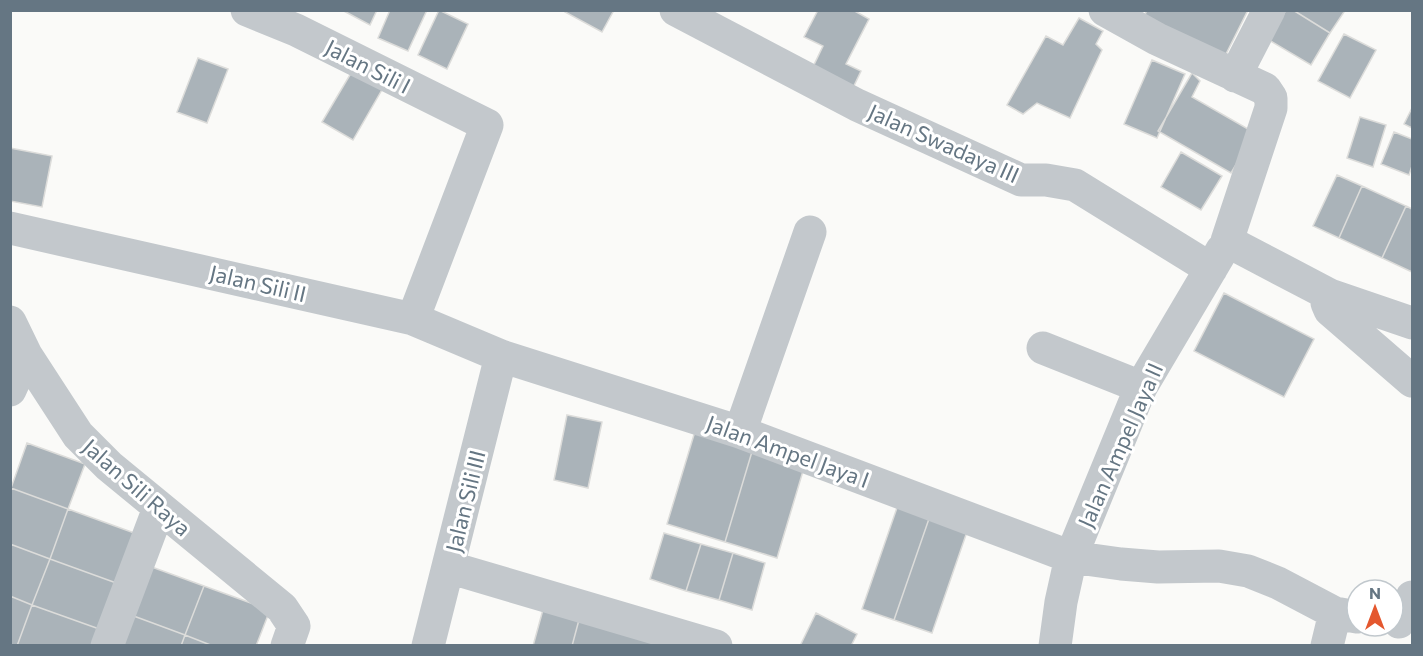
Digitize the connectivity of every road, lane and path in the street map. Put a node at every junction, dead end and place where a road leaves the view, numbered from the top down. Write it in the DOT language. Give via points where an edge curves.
graph roads {
  1 [pos="247,10"];
  2 [pos="676,10"];
  3 [pos="1105,10"];
  4 [pos="1269,10"];
  5 [pos="1235,76"];
  6 [pos="10,228"];
  7 [pos="810,232"];
  8 [pos="1227,241"];
  9 [pos="1211,269"];
  10 [pos="1330,295"];
  11 [pos="412,319"];
  12 [pos="10,322"];
  13 [pos="1413,323"];
  14 [pos="1043,348"];
  15 [pos="26,355"];
  16 [pos="501,356"];
  17 [pos="1413,381"];
  18 [pos="1141,387"];
  19 [pos="10,390"];
  20 [pos="740,432"];
  21 [pos="159,508"];
  22 [pos="1071,557"];
  23 [pos="448,567"];
  24 [pos="1345,615"];
  25 [pos="1345,617"];
  26 [pos="291,636"];
  27 [pos="108,645"];
  28 [pos="428,645"];
  29 [pos="716,645"];
  30 [pos="1055,645"];
  31 [pos="1327,645"];
  1 -- 11 [label="street, Jalan Sili I" via="296,30 487,126"];
  2 -- 9 [label="street, Jalan Swadaya III" via="857,105 1021,180 1075,184"];
  3 -- 5 [label="street"];
  4 -- 5 [label="street"];
  5 -- 8 [label="street, Jalan Ampel Jaya II" via="1266,89 1271,108"];
  6 -- 11 [label="street, Jalan Sili II"];
  7 -- 20 [label="street"];
  8 -- 9 [label="street, Jalan Ampel Jaya II"];
  8 -- 10 [label="street"];
  9 -- 18 [label="street, Jalan Ampel Jaya II"];
  10 -- 13 [label="street"];
  10 -- 17 [label="street" via="1330,310"];
  11 -- 16 [label="street, Jalan Sili II"];
  12 -- 15 [label="street, Jalan Sili Raya"];
  14 -- 18 [label="street"];
  15 -- 19 [label="street"];
  15 -- 21 [label="street, Jalan Sili Raya" via="78,435"];
  16 -- 20 [label="street, Jalan Ampel Jaya I"];
  16 -- 23 [label="street, Jalan Sili III"];
  18 -- 22 [label="street, Jalan Ampel Jaya II"];
  20 -- 22 [label="street, Jalan Ampel Jaya I"];
  21 -- 26 [label="street, Jalan Sili Raya" via="282,608"];
  21 -- 27 [label="street"];
  22 -- 24 [label="street, Jalan Ampel Jaya I" via="1120,564 1219,566 1248,571"];
  22 -- 30 [label="street, Jalan Ampel Jaya II"];
  23 -- 28 [label="street, Jalan Sili III"];
  23 -- 29 [label="street"];
  25 -- 31 [label="street"];
}
